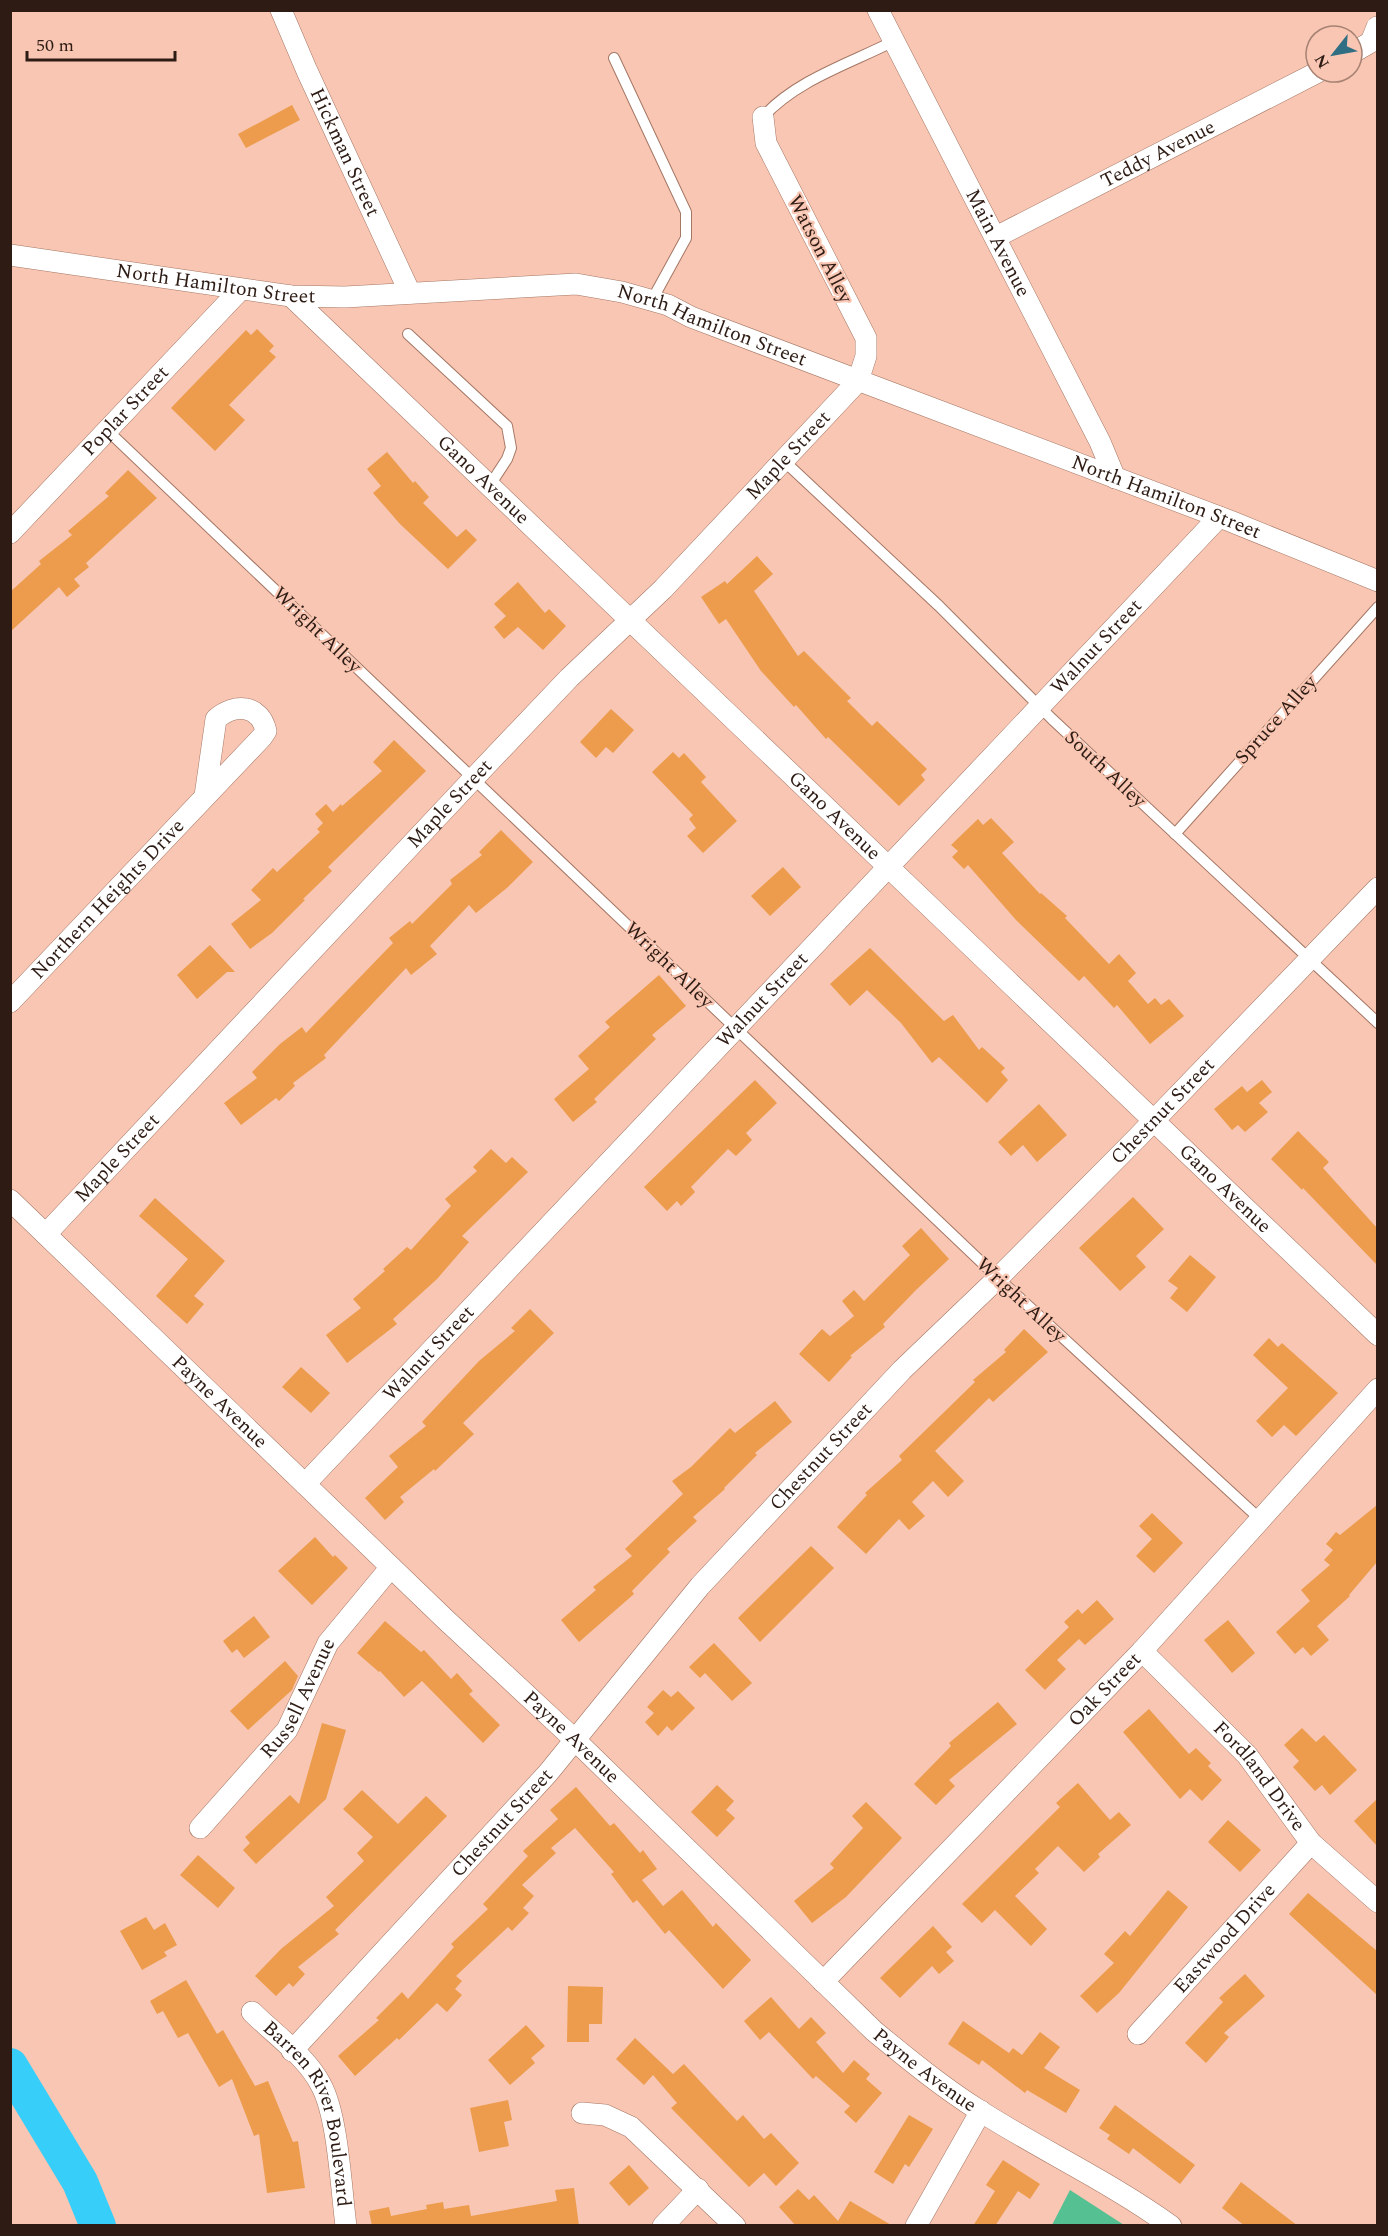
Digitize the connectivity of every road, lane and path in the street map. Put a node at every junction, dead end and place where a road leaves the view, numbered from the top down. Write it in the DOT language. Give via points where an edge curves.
graph roads {
  1 [pos="281,10"];
  2 [pos="882,12"];
  3 [pos="1375,22"];
  4 [pos="894,41"];
  5 [pos="1364,46"];
  6 [pos="614,58"];
  7 [pos="1304,79"];
  8 [pos="763,117"];
  9 [pos="996,237"];
  10 [pos="10,255"];
  11 [pos="240,290"];
  12 [pos="410,293"];
  13 [pos="291,296"];
  14 [pos="652,300"];
  15 [pos="408,334"];
  16 [pos="858,381"];
  17 [pos="107,430"];
  18 [pos="784,461"];
  19 [pos="1115,478"];
  20 [pos="490,485"];
  21 [pos="1219,517"];
  22 [pos="10,533"];
  23 [pos="1377,581"];
  24 [pos="1377,607"];
  25 [pos="628,620"];
  26 [pos="1040,707"];
  27 [pos="473,779"];
  28 [pos="204,796"];
  29 [pos="1175,834"];
  30 [pos="888,867"];
  31 [pos="1377,888"];
  32 [pos="1309,959"];
  33 [pos="10,1002"];
  34 [pos="1377,1023"];
  35 [pos="735,1028"];
  36 [pos="1154,1121"];
  37 [pos="10,1200"];
  38 [pos="46,1234"];
  39 [pos="998,1278"];
  40 [pos="1377,1335"];
  41 [pos="1377,1389"];
  42 [pos="305,1484"];
  43 [pos="1261,1520"];
  44 [pos="391,1567"];
  45 [pos="1142,1651"];
  46 [pos="574,1739"];
  47 [pos="200,1828"];
  48 [pos="1311,1843"];
  49 [pos="1377,1902"];
  50 [pos="823,1982"];
  51 [pos="252,2012"];
  52 [pos="1138,2034"];
  53 [pos="292,2051"];
  54 [pos="981,2111"];
  55 [pos="582,2113"];
  56 [pos="698,2189"];
  57 [pos="346,2226"];
  58 [pos="663,2226"];
  59 [pos="735,2226"];
  60 [pos="916,2226"];
  61 [pos="1171,2226"];
  1 -- 12 [label="street, Hickman Street"];
  2 -- 4 [label="street, Main Avenue"];
  3 -- 5 [label="street" via="1371,42"];
  4 -- 8 [label="lane" via="801,87"];
  4 -- 9 [label="street, Main Avenue"];
  6 -- 14 [label="lane" via="686,212 686,238"];
  7 -- 9 [label="street, Teddy Avenue"];
  8 -- 16 [label="street, Watson Alley" via="766,143 866,338 866,357"];
  9 -- 19 [label="street, Main Avenue"];
  10 -- 11 [label="street, North Hamilton Street"];
  11 -- 13 [label="street, North Hamilton Street"];
  11 -- 17 [label="street, Poplar Street"];
  12 -- 13 [label="street, North Hamilton Street"];
  12 -- 14 [label="street, North Hamilton Street" via="576,285"];
  13 -- 20 [label="street, Gano Avenue"];
  14 -- 16 [label="street, North Hamilton Street"];
  15 -- 20 [label="lane" via="507,426 511,448"];
  16 -- 18 [label="street, Maple Street"];
  16 -- 19 [label="street, North Hamilton Street"];
  17 -- 22 [label="street, Poplar Street"];
  17 -- 27 [label="lane, Wright Alley"];
  18 -- 25 [label="street, Maple Street" via="663,589"];
  18 -- 26 [label="lane, South Alley"];
  19 -- 21 [label="street, North Hamilton Street"];
  20 -- 25 [label="street, Gano Avenue"];
  21 -- 23 [label="street, North Hamilton Street"];
  21 -- 26 [label="street, Walnut Street"];
  24 -- 29 [label="lane, Spruce Alley"];
  25 -- 27 [label="street, Maple Street"];
  25 -- 30 [label="street, Gano Avenue"];
  26 -- 29 [label="lane, South Alley"];
  26 -- 30 [label="street, Walnut Street"];
  27 -- 35 [label="lane, Wright Alley"];
  27 -- 38 [label="street, Maple Street"];
  28 -- 33 [label="street, Northern Heights Drive"];
  29 -- 32 [label="lane, South Alley"];
  30 -- 35 [label="street, Walnut Street"];
  30 -- 36 [label="street, Gano Avenue"];
  31 -- 32 [label="street, Chestnut Street"];
  32 -- 34 [label="lane, South Alley"];
  32 -- 36 [label="street, Chestnut Street"];
  35 -- 39 [label="lane, Wright Alley"];
  35 -- 42 [label="street, Walnut Street"];
  36 -- 39 [label="street, Chestnut Street"];
  36 -- 40 [label="street, Gano Avenue"];
  37 -- 38 [label="street, Payne Avenue"];
  38 -- 42 [label="street, Payne Avenue"];
  39 -- 43 [label="lane, Wright Alley"];
  39 -- 46 [label="street, Chestnut Street" via="902,1370 700,1586"];
  41 -- 43 [label="street, Oak Street"];
  42 -- 44 [label="street, Payne Avenue"];
  43 -- 45 [label="street, Oak Street"];
  44 -- 46 [label="street, Payne Avenue"];
  44 -- 47 [label="street, Russell Avenue" via="328,1643 287,1730"];
  45 -- 48 [label="street, Fordland Drive" via="1247,1755"];
  45 -- 50 [label="street, Oak Street"];
  46 -- 50 [label="street, Payne Avenue"];
  46 -- 53 [label="street, Chestnut Street" via="548,1773"];
  48 -- 49 [label="street, Fordland Drive"];
  48 -- 52 [label="street, Eastwood Drive"];
  50 -- 54 [label="street, Payne Avenue" via="924,2072"];
  51 -- 53 [label="street, Barren River Boulevard"];
  53 -- 57 [label="street, Barren River Boulevard" via="321,2083 329,2103"];
  54 -- 60 [label="street"];
  54 -- 61 [label="street, Payne Avenue" via="1095,2175"];
  55 -- 56 [label="street" via="604,2115 631,2127"];
  56 -- 58 [label="street"];
  56 -- 59 [label="street"];
}
